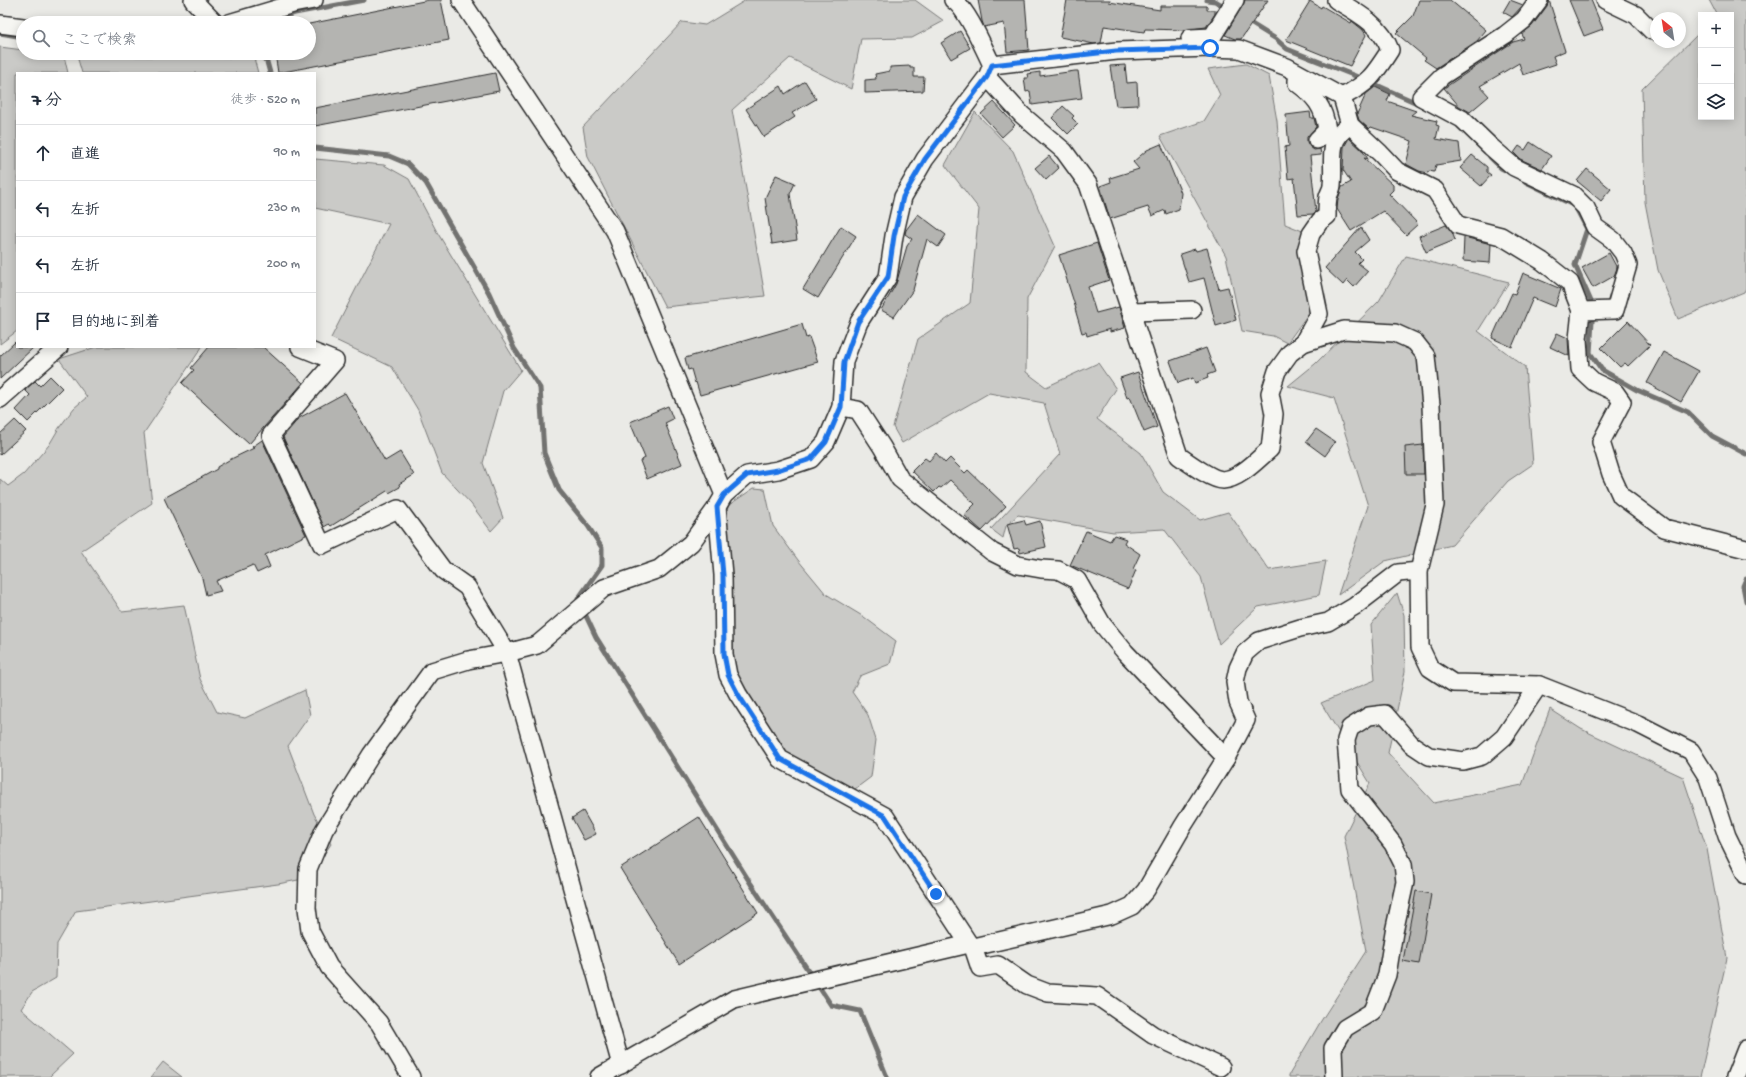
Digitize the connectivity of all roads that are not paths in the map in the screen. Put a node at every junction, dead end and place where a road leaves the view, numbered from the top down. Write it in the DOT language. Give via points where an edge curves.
graph roads {
  1 [pos="193,0"];
  2 [pos="314,0"];
  3 [pos="461,0"];
  4 [pos="953,0"];
  5 [pos="1236,0"];
  6 [pos="1336,0"];
  7 [pos="1539,0"];
  8 [pos="1605,0"];
  9 [pos="208,16"];
  10 [pos="253,16"];
  11 [pos="0,24"];
  12 [pos="16,26"];
  13 [pos="1650,29"];
  14 [pos="1116,51"];
  15 [pos="990,71"];
  16 [pos="1297,73"];
  17 [pos="1342,97"];
  18 [pos="1350,125"];
  19 [pos="1317,140"];
  20 [pos="1192,310"];
  21 [pos="1132,312"];
  22 [pos="1581,312"];
  23 [pos="1303,343"];
  24 [pos="57,348"];
  25 [pos="302,348"];
  26 [pos="0,398"];
  27 [pos="841,407"];
  28 [pos="720,501"];
  29 [pos="1746,549"];
  30 [pos="1419,571"];
  31 [pos="507,653"];
  32 [pos="1539,685"];
  33 [pos="1226,758"];
  34 [pos="1746,875"];
  35 [pos="971,946"];
  36 [pos="1746,1050"];
  37 [pos="620,1065"];
  38 [pos="1221,1067"];
  39 [pos="411,1077"];
  40 [pos="600,1077"];
  41 [pos="1334,1077"];
  42 [pos="1735,1077"];
  1 -- 9 [label="street"];
  2 -- 10 [label="street"];
  3 -- 28 [label="street" via="615,231"];
  4 -- 15 [label="street" via="958,3 965,15"];
  5 -- 14 [label="street" via="1212,37 1124,42"];
  6 -- 17 [label="street" via="1364,16 1386,40 1390,50 1374,75 1361,87"];
  7 -- 22 [label="street" via="1524,20 1442,76 1421,97 1462,118 1490,148 1514,167 1573,195 1586,208 1595,227 1613,240 1623,253 1628,265 1615,310"];
  8 -- 13 [label="street" via="1636,15"];
  11 -- 12 [label="street"];
  14 -- 15 [label="street"];
  14 -- 16 [label="street" via="1239,49"];
  15 -- 21 [label="street" via="1022,115 1064,150 1088,184"];
  15 -- 27 [label="street" via="925,159 903,197 888,277 858,322 844,362"];
  16 -- 17 [label="street"];
  16 -- 19 [label="street" via="1297,83 1311,94 1326,116 1328,130"];
  17 -- 18 [label="street"];
  18 -- 22 [label="street" via="1397,171 1435,190 1458,225 1501,236 1542,260 1570,283"];
  18 -- 23 [label="street" via="1334,142 1331,160 1332,185 1327,216 1311,234 1306,251 1319,314"];
  20 -- 21 [label="street"];
  21 -- 23 [label="street" via="1179,456 1202,472 1223,480 1241,474 1270,449 1274,414 1270,393 1277,370 1290,353"];
  22 -- 29 [label="street" via="1578,339 1580,369 1594,382 1616,392 1622,402 1601,442 1621,496 1664,528"];
  23 -- 30 [label="street" via="1344,330 1395,333 1415,342 1426,356 1436,505"];
  24 -- 26 [label="street"];
  25 -- 31 [label="street" via="335,361 271,435 322,546 398,509 443,570 467,587"];
  27 -- 28 [label="street" via="826,442 811,459 778,470 747,475"];
  27 -- 33 [label="street" via="858,410 900,479 992,552 1018,565 1058,570 1077,580 1106,630"];
  28 -- 31 [label="street" via="691,543 659,569 604,588 537,645"];
  28 -- 35 [label="street" via="724,654 728,675 738,694 780,759 885,816"];
  30 -- 32 [label="street" via="1420,647 1430,668 1453,683"];
  30 -- 33 [label="street" via="1398,573 1355,606 1328,622 1259,641 1245,653 1235,682 1238,702 1246,720"];
  31 -- 37 [label="street"];
  31 -- 39 [label="street" via="432,670 371,755 324,830 308,869 307,908 310,931 330,967 379,1023"];
  32 -- 34 [label="street" via="1638,724 1691,751 1708,778 1727,836"];
  32 -- 41 [label="street" via="1504,737 1482,756 1463,760 1429,756 1411,744 1385,714 1369,716 1350,728 1346,740 1350,789 1393,844 1403,864 1405,882 1387,975 1373,1011 1345,1028 1333,1048"];
  33 -- 35 [label="street" via="1146,890 1132,906 1112,915"];
  35 -- 37 [label="street" via="734,999"];
  35 -- 38 [label="street" via="980,968 998,965 1028,985 1048,992 1097,996 1153,1035"];
  36 -- 42 [label="street"];
  37 -- 40 [label="street"];
}
